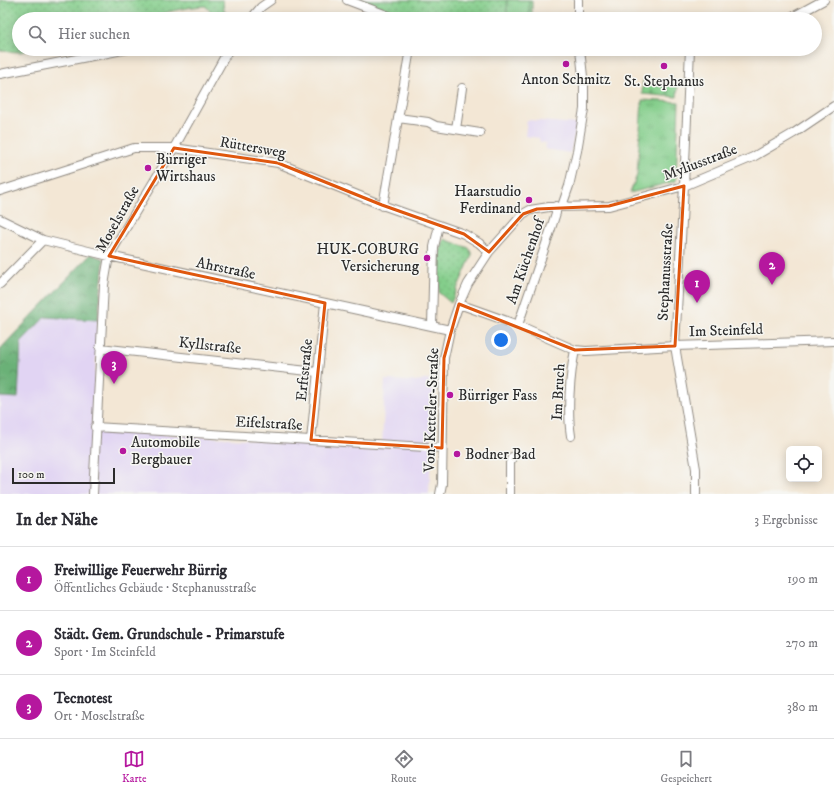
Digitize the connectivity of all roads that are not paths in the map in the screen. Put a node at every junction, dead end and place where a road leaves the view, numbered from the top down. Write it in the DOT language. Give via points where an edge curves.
graph roads {
  1 [pos="271,0"];
  2 [pos="347,0"];
  3 [pos="578,0"];
  4 [pos="824,0"];
  5 [pos="257,12"];
  6 [pos="379,12"];
  7 [pos="578,12"];
  8 [pos="802,12"];
  9 [pos="92,56"];
  10 [pos="225,56"];
  11 [pos="409,56"];
  12 [pos="581,56"];
  13 [pos="690,56"];
  14 [pos="0,74"];
  15 [pos="462,88"];
  16 [pos="834,107"];
  17 [pos="398,118"];
  18 [pos="456,129"];
  19 [pos="480,133"];
  20 [pos="174,148"];
  21 [pos="684,186"];
  22 [pos="0,191"];
  23 [pos="383,206"];
  24 [pos="559,206"];
  25 [pos="0,219"];
  26 [pos="439,225"];
  27 [pos="43,240"];
  28 [pos="489,252"];
  29 [pos="109,256"];
  30 [pos="0,284"];
  31 [pos="326,303"];
  32 [pos="459,304"];
  33 [pos="518,325"];
  34 [pos="432,326"];
  35 [pos="450,330"];
  36 [pos="834,341"];
  37 [pos="675,346"];
  38 [pos="100,348"];
  39 [pos="575,350"];
  40 [pos="317,372"];
  41 [pos="95,427"];
  42 [pos="571,436"];
  43 [pos="311,440"];
  44 [pos="442,448"];
  45 [pos="512,457"];
  46 [pos="93,494"];
  47 [pos="440,494"];
  48 [pos="510,494"];
  49 [pos="696,494"];
  1 -- 5 [label="street"];
  2 -- 6 [label="street"];
  3 -- 7 [label="street"];
  4 -- 8 [label="street"];
  9 -- 14 [label="street"];
  10 -- 20 [label="street, Moselstraße"];
  11 -- 17 [label="street"];
  12 -- 24 [label="street" via="584,109 569,186"];
  13 -- 21 [label="street, Stephanusstraße"];
  15 -- 18 [label="street"];
  16 -- 21 [label="street, Myliusstraße" via="753,156"];
  17 -- 18 [label="street"];
  17 -- 23 [label="street"];
  18 -- 19 [label="street"];
  20 -- 22 [label="street, Rüttersweg" via="134,148"];
  20 -- 23 [label="street, Rüttersweg" via="278,163"];
  20 -- 29 [label="street, Moselstraße"];
  21 -- 24 [label="street, Myliusstraße" via="609,206"];
  21 -- 37 [label="street, Stephanusstraße"];
  23 -- 26 [label="street, Rüttersweg"];
  24 -- 28 [label="street, Von-Ketteler-Straße" via="530,210 522,214"];
  24 -- 33 [label="street, Am Küchenhof"];
  25 -- 27 [label="street, Ahrstraße"];
  26 -- 28 [label="street, Rüttersweg" via="464,234"];
  26 -- 34 [label="street, Von-Ketteler-Straße" via="434,247"];
  27 -- 29 [label="street, Ahrstraße"];
  27 -- 30 [label="street"];
  28 -- 32 [label="street, Von-Ketteler-Straße" via="468,284"];
  29 -- 31 [label="street, Ahrstraße"];
  29 -- 38 [label="street, Moselstraße" via="104,285"];
  31 -- 34 [label="street, Ahrstraße"];
  31 -- 40 [label="street, Erftstraße"];
  32 -- 33 [label="street, Im Steinfeld"];
  32 -- 35 [label="street, Von-Ketteler-Straße"];
  33 -- 39 [label="street, Im Steinfeld"];
  34 -- 35 [label="street, Ahrstraße"];
  35 -- 44 [label="street, Von-Ketteler-Straße" via="444,358"];
  36 -- 37 [label="street, Im Steinfeld"];
  37 -- 39 [label="street, Im Steinfeld"];
  37 -- 49 [label="street, Stephanusstraße" via="696,469"];
  38 -- 40 [label="street, Kyllstraße"];
  38 -- 41 [label="street, Moselstraße"];
  39 -- 42 [label="street, Im Bruch" via="569,424"];
  40 -- 43 [label="street, Erftstraße"];
  41 -- 43 [label="street, Eifelstraße"];
  41 -- 46 [label="street, Moselstraße"];
  43 -- 44 [label="street, Eifelstraße"];
  44 -- 47 [label="street, Von-Ketteler-Straße"];
  45 -- 48 [label="street"];
}
